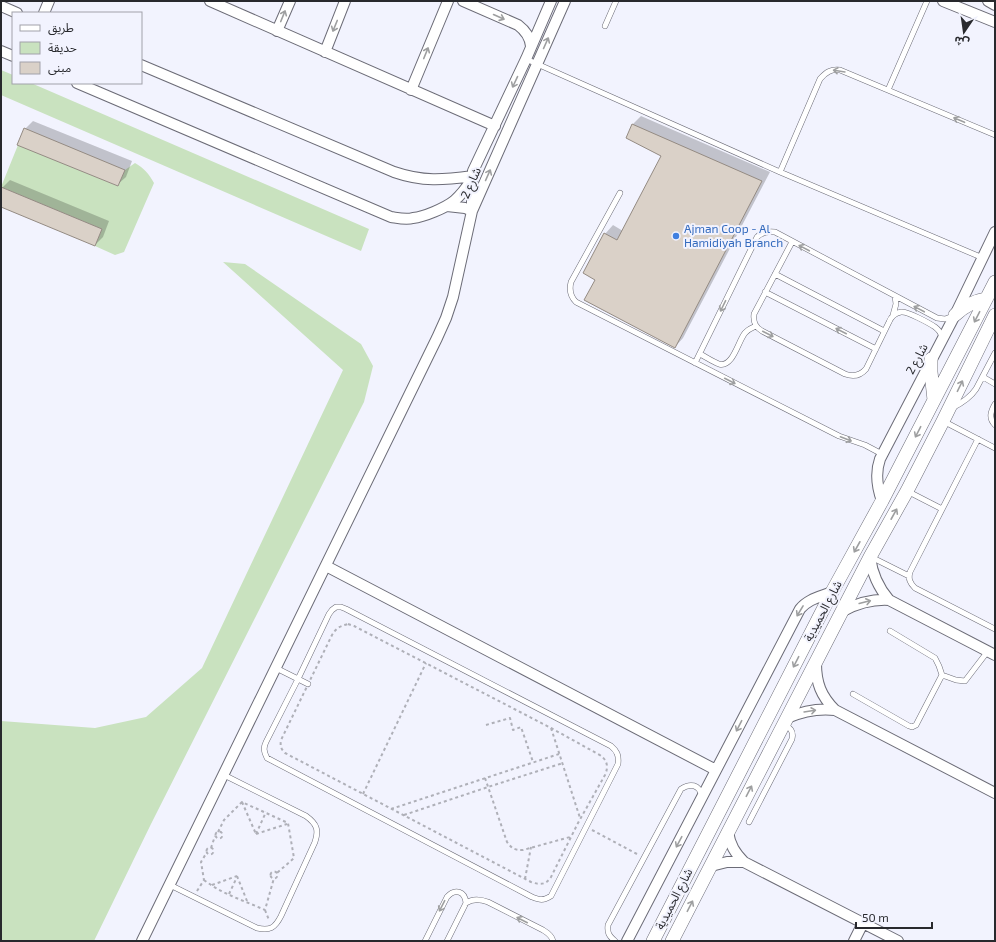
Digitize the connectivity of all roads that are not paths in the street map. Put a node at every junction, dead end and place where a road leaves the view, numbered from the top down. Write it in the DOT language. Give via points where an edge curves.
graph roads {
  1 [pos="49,1"];
  2 [pos="210,1"];
  3 [pos="290,1"];
  4 [pos="345,1"];
  5 [pos="448,1"];
  6 [pos="463,1"];
  7 [pos="551,1"];
  8 [pos="565,1"];
  9 [pos="616,1"];
  10 [pos="927,1"];
  11 [pos="943,1"];
  12 [pos="988,1"];
  13 [pos="995,5"];
  14 [pos="1,6"];
  15 [pos="15,12"];
  16 [pos="44,12"];
  17 [pos="995,22"];
  18 [pos="605,26"];
  19 [pos="277,31"];
  20 [pos="531,46"];
  21 [pos="1,51"];
  22 [pos="325,52"];
  23 [pos="12,56"];
  24 [pos="526,59"];
  25 [pos="537,64"];
  26 [pos="142,65"];
  27 [pos="79,84"];
  28 [pos="411,90"];
  29 [pos="888,90"];
  30 [pos="495,126"];
  31 [pos="995,135"];
  32 [pos="780,172"];
  33 [pos="472,177"];
  34 [pos="620,192"];
  35 [pos="447,206"];
  36 [pos="472,211"];
  37 [pos="995,232"];
  38 [pos="792,242"];
  39 [pos="983,258"];
  40 [pos="775,274"];
  41 [pos="995,282"];
  42 [pos="765,292"];
  43 [pos="895,296"];
  44 [pos="986,299"];
  45 [pos="955,315"];
  46 [pos="995,315"];
  47 [pos="893,316"];
  48 [pos="756,326"];
  49 [pos="884,331"];
  50 [pos="943,338"];
  51 [pos="876,350"];
  52 [pos="995,353"];
  53 [pos="700,354"];
  54 [pos="932,359"];
  55 [pos="695,363"];
  56 [pos="982,378"];
  57 [pos="995,384"];
  58 [pos="934,400"];
  59 [pos="995,404"];
  60 [pos="945,416"];
  61 [pos="995,424"];
  62 [pos="978,439"];
  63 [pos="995,448"];
  64 [pos="882,454"];
  65 [pos="907,491"];
  66 [pos="882,501"];
  67 [pos="942,509"];
  68 [pos="870,557"];
  69 [pos="326,566"];
  70 [pos="909,576"];
  71 [pos="832,592"];
  72 [pos="889,600"];
  73 [pos="842,611"];
  74 [pos="995,629"];
  75 [pos="890,631"];
  76 [pos="991,653"];
  77 [pos="816,663"];
  78 [pos="276,668"];
  79 [pos="942,675"];
  80 [pos="298,679"];
  81 [pos="308,684"];
  82 [pos="853,694"];
  83 [pos="835,710"];
  84 [pos="785,721"];
  85 [pos="716,770"];
  86 [pos="224,775"];
  87 [pos="995,793"];
  88 [pos="702,797"];
  89 [pos="749,822"];
  90 [pos="728,832"];
  91 [pos="744,862"];
  92 [pos="711,866"];
  93 [pos="170,885"];
  94 [pos="466,903"];
  95 [pos="863,924"];
  96 [pos="626,940"];
  97 [pos="142,941"];
  98 [pos="425,941"];
  99 [pos="447,941"];
  100 [pos="553,941"];
  101 [pos="615,941"];
  102 [pos="653,941"];
  103 [pos="672,941"];
  104 [pos="854,941"];
  105 [pos="898,941"];
  1 -- 16 [label="street"];
  2 -- 19 [label="street"];
  19 -- 3 [label="street, one-way"];
  4 -- 22 [label="street, one-way"];
  28 -- 5 [label="street, one-way"];
  6 -- 20 [label="street, one-way" via="518,25 526,31"];
  7 -- 20 [label="street, شارع 2"];
  25 -- 8 [label="street, شارع 2, one-way"];
  9 -- 18 [label="lane"];
  10 -- 29 [label="lane"];
  11 -- 17 [label="street"];
  12 -- 13 [label="street"];
  14 -- 15 [label="street"];
  19 -- 22 [label="street"];
  20 -- 24 [label="street, شارع 2"];
  21 -- 23 [label="street"];
  22 -- 28 [label="street"];
  24 -- 25 [label="lane"];
  24 -- 30 [label="street, شارع 2, one-way"];
  25 -- 32 [label="lane"];
  36 -- 25 [label="street, شارع 2, one-way"];
  26 -- 33 [label="street" via="394,172 430,180"];
  27 -- 35 [label="street" via="391,217 413,218"];
  28 -- 30 [label="street"];
  31 -- 29 [label="lane, one-way"];
  29 -- 32 [label="lane, one-way" via="840,70 834,69 824,74"];
  30 -- 33 [label="street, شارع 2" via="476,162"];
  32 -- 39 [label="lane"];
  33 -- 35 [label="street" via="461,194"];
  33 -- 36 [label="street, شارع 2"];
  34 -- 55 [label="lane" via="571,282 571,295 579,304"];
  35 -- 36 [label="street"];
  36 -- 69 [label="street" via="446,318"];
  37 -- 39 [label="street, شارع 2"];
  38 -- 40 [label="lane"];
  43 -- 38 [label="lane, one-way"];
  38 -- 53 [label="lane, one-way" via="770,231 757,237"];
  39 -- 45 [label="street, شارع 2"];
  40 -- 42 [label="lane"];
  40 -- 49 [label="lane"];
  41 -- 44 [label="street, شارع الحميدية"];
  42 -- 48 [label="lane" via="754,314"];
  51 -- 42 [label="lane, one-way"];
  45 -- 43 [label="lane, one-way" via="945,319 937,318"];
  43 -- 47 [label="lane"];
  44 -- 45 [label="street" via="972,303"];
  44 -- 58 [label="street, شارع الحميدية, one-way"];
  45 -- 50 [label="street, شارع 2"];
  60 -- 46 [label="street, شارع الحميدية, one-way"];
  47 -- 49 [label="lane"];
  47 -- 50 [label="lane" via="899,312 907,313 935,327"];
  48 -- 51 [label="lane, one-way" via="848,375 856,376 863,372"];
  48 -- 53 [label="lane" via="745,334 727,363 717,363"];
  49 -- 51 [label="lane"];
  50 -- 54 [label="street, شارع 2"];
  52 -- 56 [label="lane"];
  53 -- 55 [label="lane"];
  54 -- 58 [label="street"];
  54 -- 64 [label="street, شارع 2"];
  55 -- 64 [label="lane, one-way" via="839,436"];
  56 -- 57 [label="lane"];
  56 -- 60 [label="lane" via="968,399"];
  58 -- 66 [label="street, شارع الحميدية, one-way"];
  59 -- 61 [label="lane" via="990,415"];
  60 -- 62 [label="lane"];
  60 -- 65 [label="street, شارع الحميدية"];
  62 -- 63 [label="lane"];
  62 -- 67 [label="lane"];
  64 -- 66 [label="street, شارع 2" via="877,477"];
  65 -- 67 [label="lane"];
  68 -- 65 [label="street, شارع الحميدية, one-way"];
  66 -- 71 [label="street, شارع الحميدية, one-way"];
  67 -- 70 [label="lane"];
  68 -- 70 [label="lane"];
  68 -- 72 [label="street" via="878,584"];
  68 -- 73 [label="street, شارع الحميدية"];
  69 -- 78 [label="street"];
  69 -- 85 [label="street"];
  70 -- 74 [label="lane" via="915,588"];
  71 -- 85 [label="street, one-way" via="809,601 800,609"];
  71 -- 102 [label="street, شارع الحميدية, one-way"];
  73 -- 72 [label="street, one-way" via="865,602"];
  72 -- 76 [label="street"];
  73 -- 77 [label="street, شارع الحميدية"];
  75 -- 79 [label="lane" via="936,658"];
  76 -- 79 [label="lane" via="965,681"];
  77 -- 83 [label="street" via="816,674 822,694"];
  77 -- 84 [label="street, شارع الحميدية"];
  78 -- 80 [label="lane"];
  78 -- 86 [label="street"];
  79 -- 82 [label="lane" via="916,725 912,727"];
  80 -- 80 [label="lane" via="332,610 341,607 616,750 618,764 551,896 545,900 538,900 267,758 264,747"];
  80 -- 81 [label="lane"];
  84 -- 83 [label="street, one-way" via="810,710"];
  83 -- 87 [label="street"];
  84 -- 89 [label="lane" via="793,732 792,738"];
  90 -- 84 [label="street, شارع الحميدية, one-way"];
  85 -- 88 [label="street"];
  86 -- 93 [label="street"];
  86 -- 93 [label="lane" via="306,816 317,827 318,835 282,916 272,928 257,928"];
  88 -- 96 [label="street, one-way"];
  88 -- 101 [label="lane" via="697,787 691,785 681,789 608,925 610,937"];
  90 -- 91 [label="street" via="733,849"];
  90 -- 92 [label="street, شارع الحميدية"];
  91 -- 92 [label="street" via="727,862"];
  91 -- 95 [label="street"];
  103 -- 92 [label="street, شارع الحميدية, one-way"];
  93 -- 97 [label="street"];
  94 -- 98 [label="lane, one-way" via="463,894 450,893"];
  94 -- 99 [label="lane"];
  100 -- 94 [label="lane, one-way" via="543,930 482,900 475,899"];
  95 -- 104 [label="street"];
  95 -- 105 [label="street"];
}
